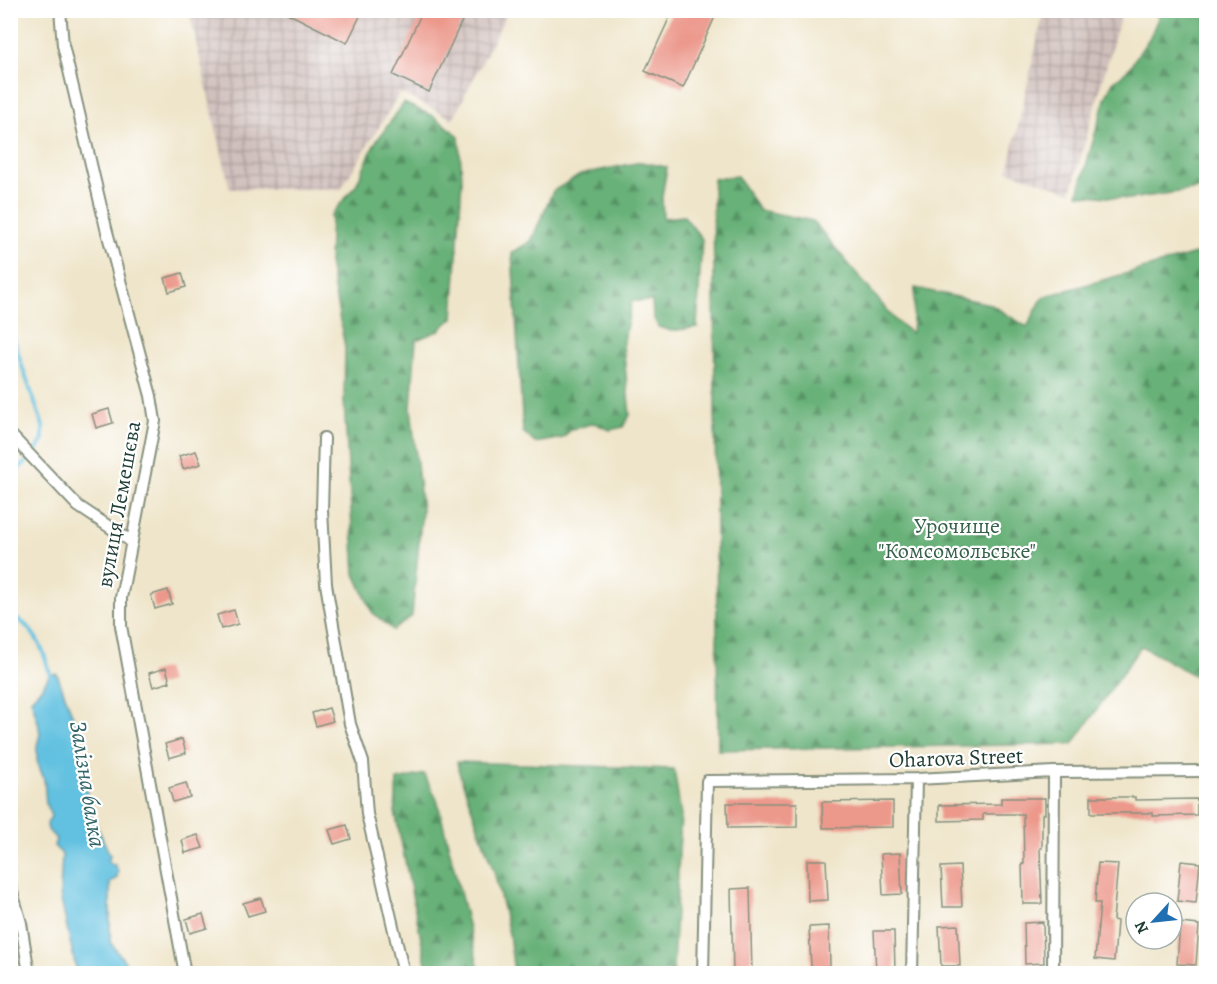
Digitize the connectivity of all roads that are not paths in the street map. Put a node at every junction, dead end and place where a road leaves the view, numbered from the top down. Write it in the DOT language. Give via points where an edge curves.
graph roads {
  1 [pos="60,10"];
  2 [pos="10,434"];
  3 [pos="324,438"];
  4 [pos="132,542"];
  5 [pos="1206,771"];
  6 [pos="1054,772"];
  7 [pos="916,779"];
  8 [pos="10,885"];
  9 [pos="28,974"];
  10 [pos="185,974"];
  11 [pos="404,974"];
  12 [pos="703,974"];
  13 [pos="912,974"];
  14 [pos="1053,974"];
  1 -- 4 [label="street, вулиця Лемешєва" via="63,45 106,228 152,396 155,421"];
  2 -- 4 [label="street" via="78,506"];
  3 -- 11 [label="street" via="326,584 350,724 363,762 367,814"];
  4 -- 10 [label="street, вулиця Лемешєва" via="121,598 121,626"];
  5 -- 6 [label="street, Oharova Street"];
  6 -- 7 [label="street, Oharova Street"];
  6 -- 14 [label="street"];
  7 -- 12 [label="street, Oharova Street" via="707,781"];
  7 -- 13 [label="street"];
  8 -- 9 [label="street" via="21,923"];
}
